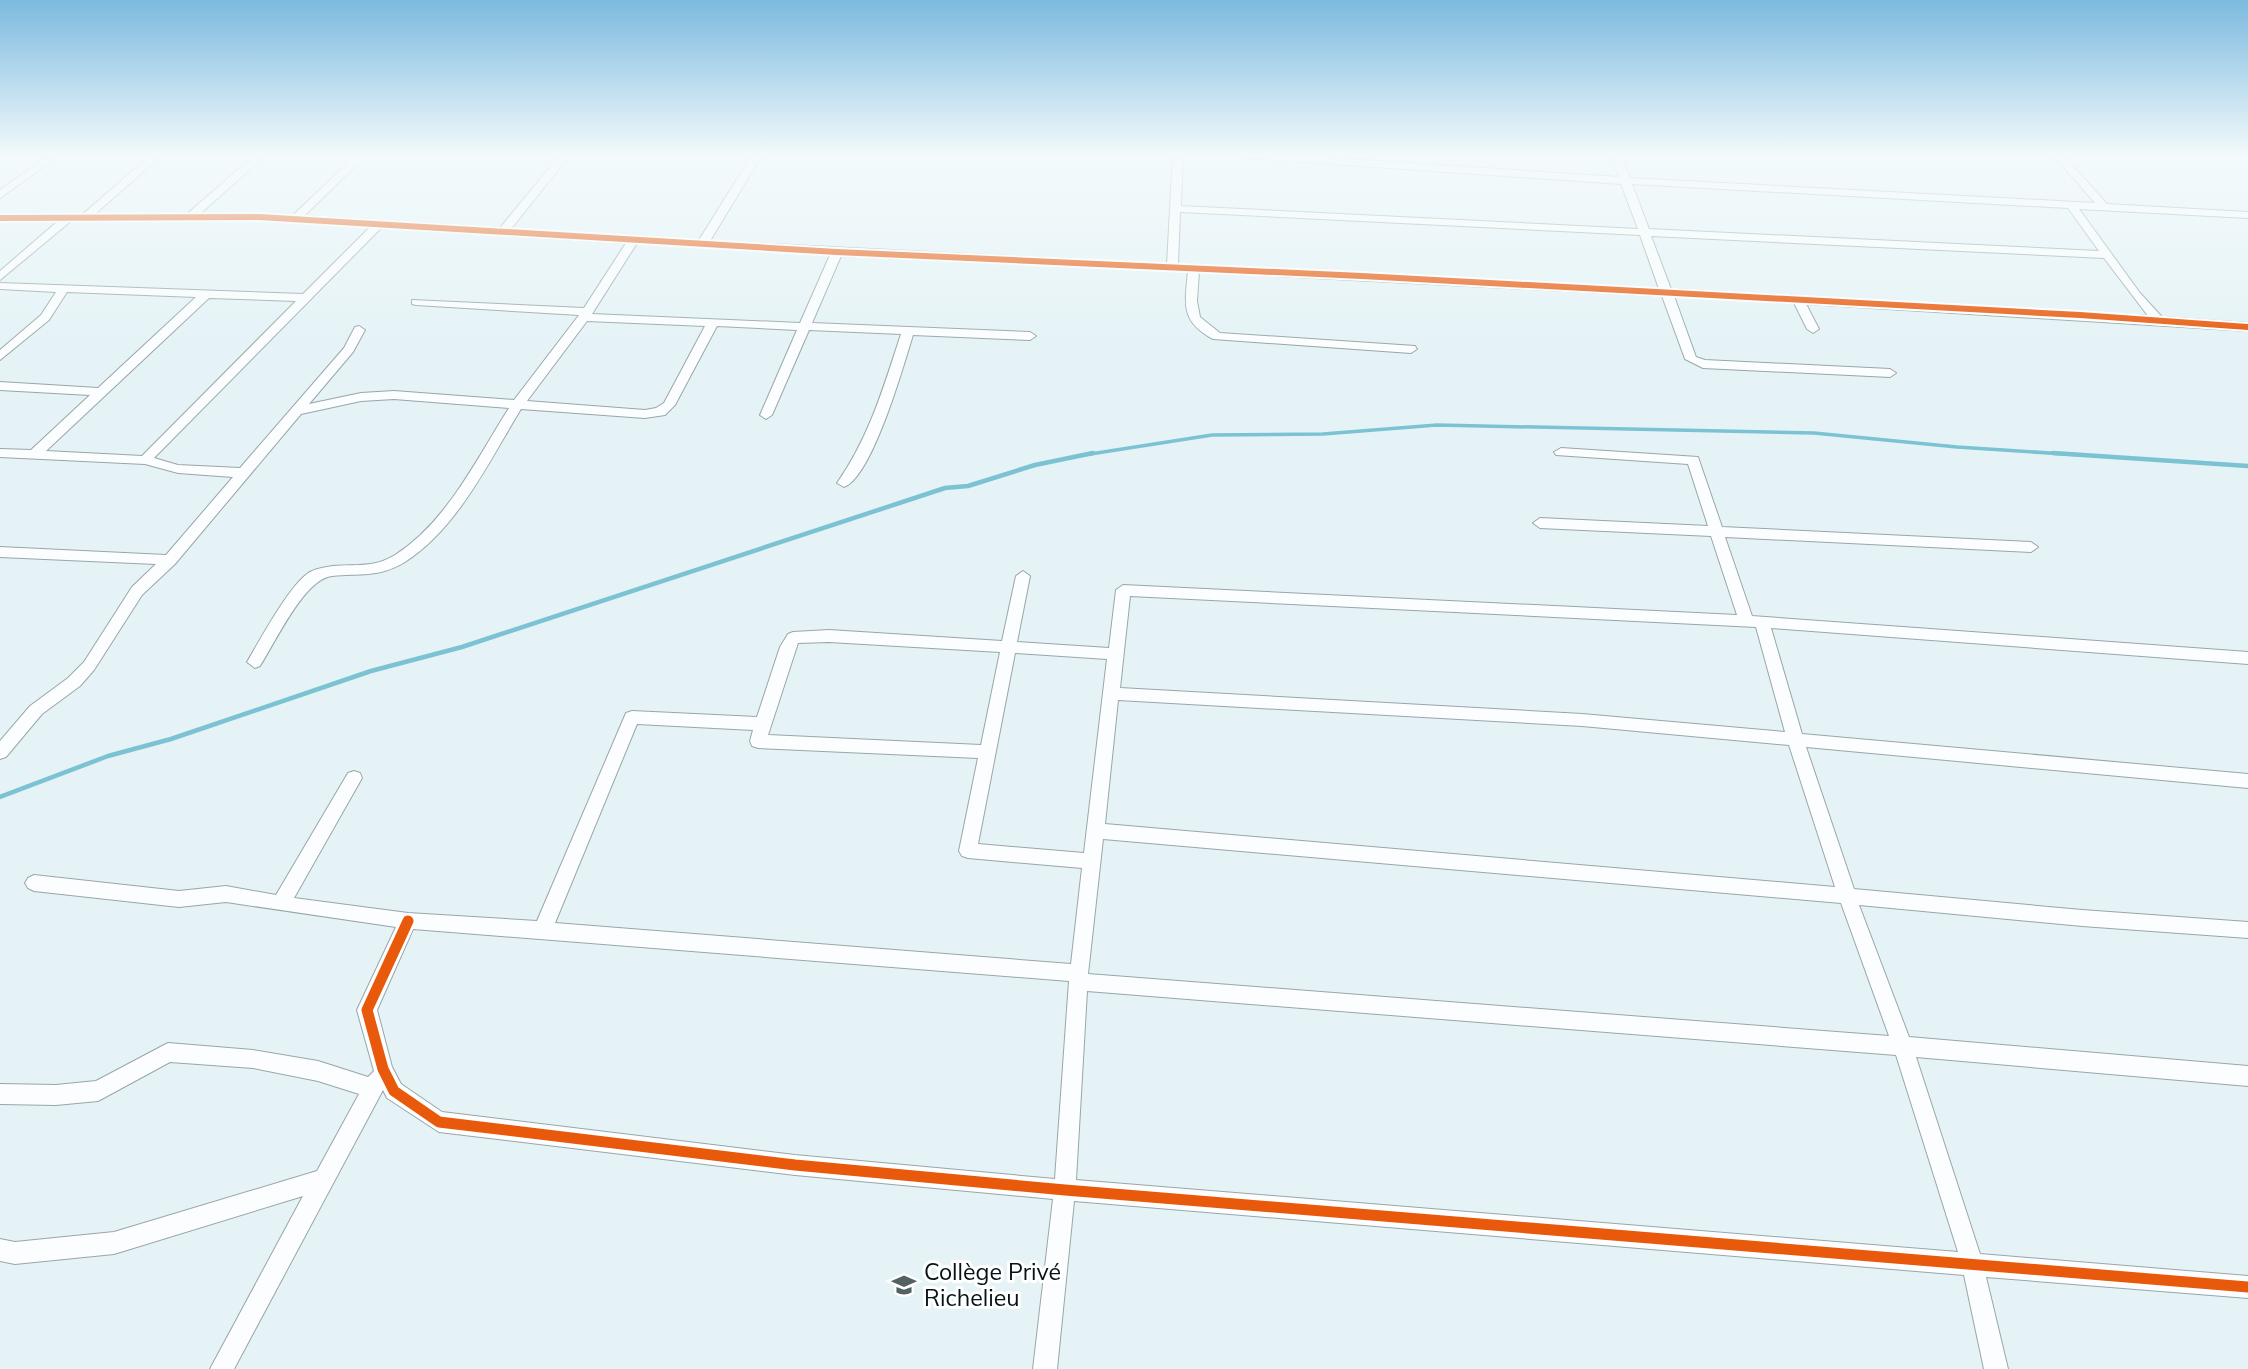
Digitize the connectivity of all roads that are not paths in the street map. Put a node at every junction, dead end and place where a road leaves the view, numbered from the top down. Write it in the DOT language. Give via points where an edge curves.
graph roads {
  1 [pos="67,219"];
  2 [pos="265,219"];
  3 [pos="514,219"];
  4 [pos="718,219"];
  5 [pos="1176,219"];
  6 [pos="1370,219"];
  7 [pos="1640,219"];
  8 [pos="2081,219"];
  9 [pos="294,220"];
  10 [pos="379,224"];
  11 [pos="504,231"];
  12 [pos="1646,233"];
  13 [pos="634,239"];
  14 [pos="703,243"];
  15 [pos="837,252"];
  16 [pos="2106,256"];
  17 [pos="1172,269"];
  18 [pos="1194,270"];
  19 [pos="0,277"];
  20 [pos="0,286"];
  21 [pos="63,289"];
  22 [pos="1669,293"];
  23 [pos="205,295"];
  24 [pos="306,298"];
  25 [pos="1798,299"];
  26 [pos="416,302"];
  27 [pos="585,314"];
  28 [pos="2159,321"];
  29 [pos="713,322"];
  30 [pos="805,326"];
  31 [pos="2248,327"];
  32 [pos="1813,329"];
  33 [pos="359,330"];
  34 [pos="908,330"];
  35 [pos="1030,336"];
  36 [pos="1411,349"];
  37 [pos="0,355"];
  38 [pos="1890,373"];
  39 [pos="0,386"];
  40 [pos="101,392"];
  41 [pos="518,404"];
  42 [pos="296,411"];
  43 [pos="766,415"];
  44 [pos="1561,452"];
  45 [pos="0,453"];
  46 [pos="35,454"];
  47 [pos="145,460"];
  48 [pos="243,473"];
  49 [pos="844,483"];
  50 [pos="1540,523"];
  51 [pos="1718,532"];
  52 [pos="2031,547"];
  53 [pos="0,552"];
  54 [pos="170,560"];
  55 [pos="1023,576"];
  56 [pos="1754,622"];
  57 [pos="1010,648"];
  58 [pos="1116,654"];
  59 [pos="2248,658"];
  60 [pos="255,662"];
  61 [pos="1113,694"];
  62 [pos="763,724"];
  63 [pos="1795,739"];
  64 [pos="0,752"];
  65 [pos="988,752"];
  66 [pos="354,778"];
  67 [pos="2248,780"];
  68 [pos="1096,831"];
  69 [pos="1091,861"];
  70 [pos="34,883"];
  71 [pos="1847,896"];
  72 [pos="281,904"];
  73 [pos="408,921"];
  74 [pos="543,930"];
  75 [pos="2248,930"];
  76 [pos="1079,978"];
  77 [pos="1903,1046"];
  78 [pos="383,1069"];
  79 [pos="2248,1076"];
  80 [pos="373,1089"];
  81 [pos="0,1094"];
  82 [pos="325,1179"];
  83 [pos="1065,1190"];
  84 [pos="0,1250"];
  85 [pos="1973,1266"];
  86 [pos="2248,1287"];
  87 [pos="222,1369"];
  88 [pos="1045,1369"];
  89 [pos="1996,1369"];
  1 -- 19 [label="street"];
  2 -- 9 [label="street"];
  3 -- 11 [label="street"];
  4 -- 14 [label="street"];
  5 -- 17 [label="street"];
  6 -- 12 [label="street"];
  7 -- 12 [label="street"];
  8 -- 16 [label="street"];
  9 -- 10 [label="street"];
  10 -- 11 [label="street"];
  10 -- 24 [label="street"];
  11 -- 13 [label="street"];
  12 -- 16 [label="street"];
  12 -- 22 [label="street"];
  13 -- 14 [label="street"];
  13 -- 27 [label="street"];
  14 -- 15 [label="street"];
  15 -- 17 [label="street"];
  15 -- 30 [label="street"];
  16 -- 28 [label="street"];
  17 -- 18 [label="street"];
  18 -- 22 [label="street"];
  18 -- 36 [label="street" via="1193,320 1217,336"];
  20 -- 21 [label="street"];
  21 -- 23 [label="street"];
  21 -- 37 [label="street" via="49,312"];
  22 -- 25 [label="street"];
  22 -- 38 [label="street" via="1691,359 1703,364"];
  23 -- 24 [label="street"];
  23 -- 40 [label="street"];
  24 -- 47 [label="street"];
  25 -- 28 [label="street"];
  25 -- 32 [label="street"];
  26 -- 27 [label="street"];
  27 -- 29 [label="street"];
  27 -- 41 [label="street"];
  28 -- 31 [label="street"];
  29 -- 30 [label="street"];
  29 -- 41 [label="street" via="669,405 660,412"];
  30 -- 34 [label="street"];
  30 -- 43 [label="street"];
  33 -- 42 [label="street" via="349,349"];
  34 -- 35 [label="street"];
  34 -- 49 [label="street" via="884,407 855,471"];
  39 -- 40 [label="street"];
  40 -- 46 [label="street"];
  41 -- 42 [label="street" via="394,395"];
  41 -- 60 [label="street" via="433,530 400,558 379,568 314,576 300,590"];
  42 -- 48 [label="street"];
  44 -- 51 [label="street" via="1693,460"];
  45 -- 46 [label="street"];
  46 -- 47 [label="street"];
  47 -- 48 [label="street" via="178,469"];
  48 -- 54 [label="street"];
  50 -- 51 [label="street"];
  51 -- 52 [label="street"];
  51 -- 56 [label="street"];
  53 -- 54 [label="street"];
  54 -- 64 [label="street" via="137,591 89,666 36,710"];
  55 -- 57 [label="street"];
  56 -- 58 [label="street" via="1123,590"];
  56 -- 59 [label="street"];
  56 -- 63 [label="street"];
  57 -- 58 [label="street"];
  57 -- 62 [label="street" via="829,636 793,638"];
  57 -- 65 [label="street"];
  58 -- 61 [label="street"];
  61 -- 63 [label="street" via="1582,720"];
  61 -- 68 [label="street"];
  62 -- 65 [label="street" via="758,741"];
  62 -- 74 [label="street" via="632,717"];
  63 -- 67 [label="street"];
  63 -- 71 [label="street"];
  65 -- 69 [label="street" via="968,851"];
  66 -- 72 [label="street"];
  68 -- 69 [label="street"];
  68 -- 71 [label="street"];
  69 -- 76 [label="street"];
  70 -- 72 [label="street" via="179,899 226,894"];
  71 -- 75 [label="street"];
  71 -- 77 [label="street"];
  72 -- 73 [label="street"];
  73 -- 74 [label="street"];
  73 -- 78 [label="street" via="367,1010"];
  74 -- 76 [label="street"];
  76 -- 77 [label="street"];
  76 -- 83 [label="street"];
  77 -- 79 [label="street"];
  77 -- 85 [label="street"];
  78 -- 80 [label="street"];
  78 -- 83 [label="street" via="394,1091 439,1122 795,1165"];
  80 -- 81 [label="street" via="318,1070 168,1052 98,1090"];
  80 -- 82 [label="street"];
  82 -- 84 [label="street" via="114,1243 15,1253"];
  82 -- 87 [label="street"];
  83 -- 85 [label="street"];
  83 -- 88 [label="street"];
  85 -- 86 [label="street"];
  85 -- 89 [label="street"];
}
